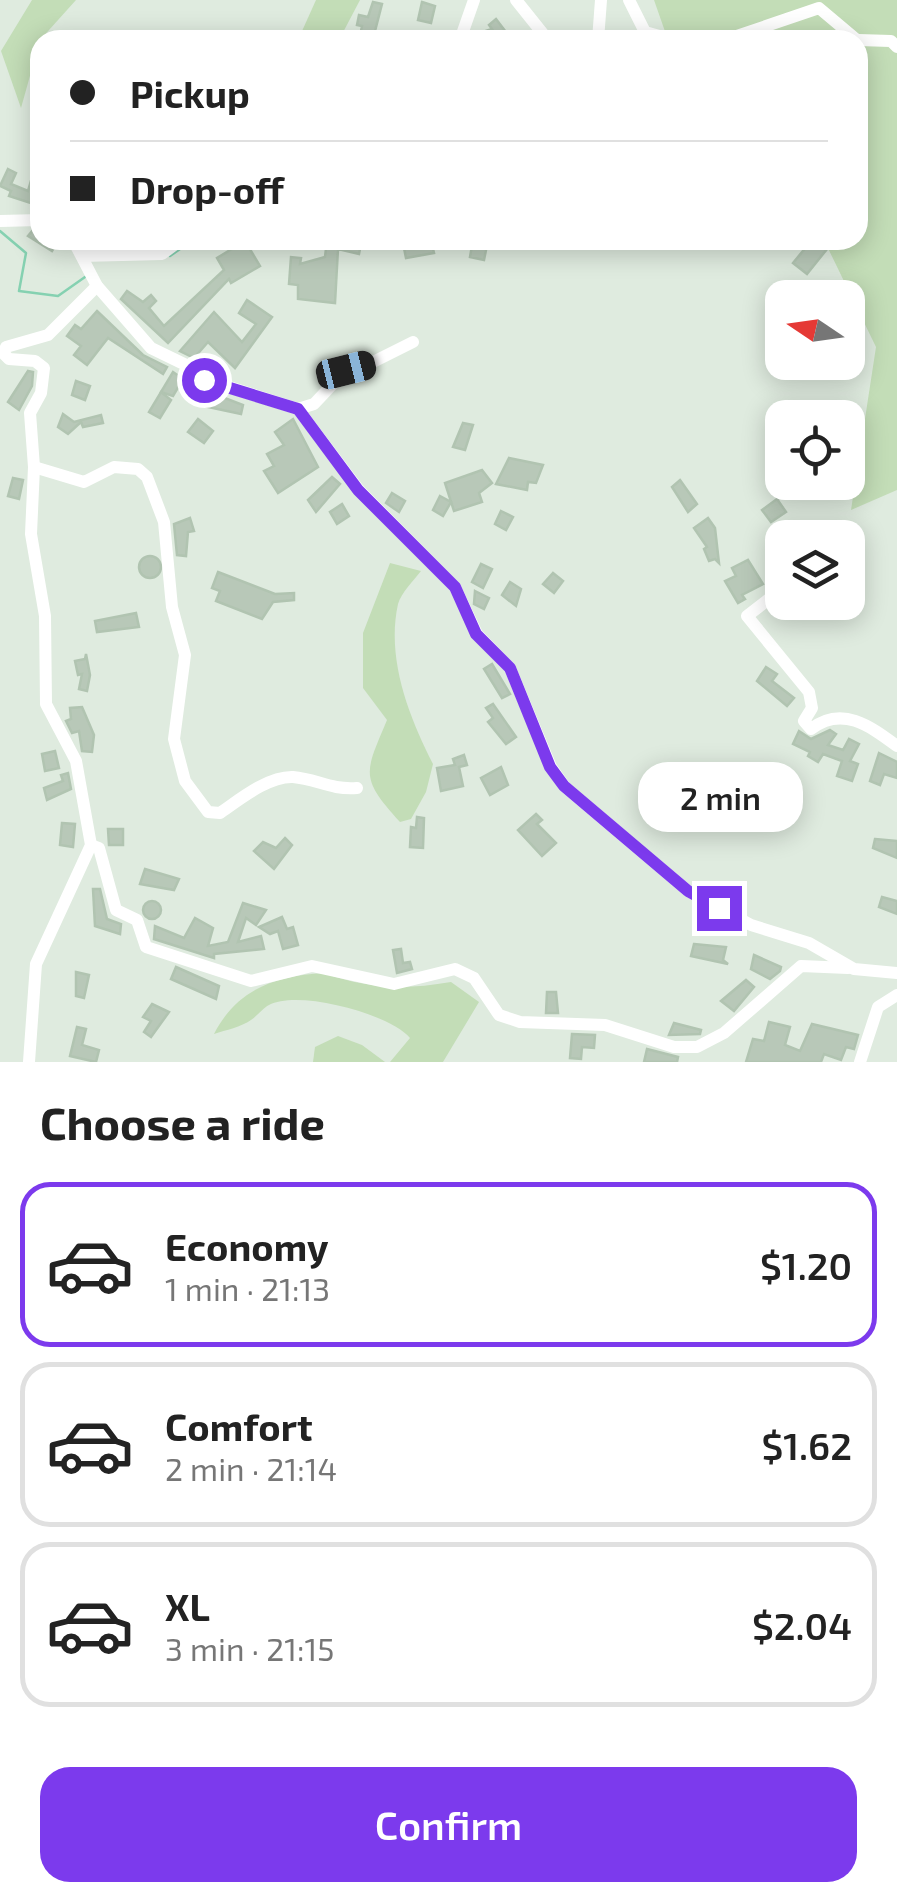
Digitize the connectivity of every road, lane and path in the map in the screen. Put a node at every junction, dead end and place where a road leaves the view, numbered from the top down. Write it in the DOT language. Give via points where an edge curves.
graph roads {
  1 [pos="474,0"];
  2 [pos="516,0"];
  3 [pos="602,0"];
  4 [pos="629,0"];
  5 [pos="464,30"];
  6 [pos="540,30"];
  7 [pos="599,30"];
  8 [pos="643,30"];
  9 [pos="754,30"];
  10 [pos="845,30"];
  11 [pos="868,40"];
  12 [pos="897,47"];
  13 [pos="30,220"];
  14 [pos="0,221"];
  15 [pos="79,250"];
  16 [pos="174,250"];
  17 [pos="89,269"];
  18 [pos="412,342"];
  19 [pos="298,409"];
  20 [pos="34,466"];
  21 [pos="765,602"];
  22 [pos="897,746"];
  23 [pos="358,788"];
  24 [pos="91,845"];
  25 [pos="854,969"];
  26 [pos="897,973"];
  27 [pos="897,994"];
  28 [pos="29,1062"];
  29 [pos="860,1062"];
  1 -- 5 [label="street"];
  2 -- 6 [label="street"];
  3 -- 7 [label="street"];
  4 -- 8 [label="street"];
  9 -- 10 [label="street" via="819,8"];
  11 -- 12 [label="street"];
  13 -- 14 [label="street"];
  15 -- 17 [label="street"];
  16 -- 17 [label="street"];
  17 -- 19 [label="street" via="150,348 204,380"];
  17 -- 20 [label="street" via="48,334 4,354 44,368 30,413"];
  18 -- 19 [label="street" via="346,370 314,404"];
  19 -- 25 [label="street" via="358,490 455,587 476,634 510,668 564,786 688,891"];
  20 -- 23 [label="street" via="84,482 114,467 138,469 147,477 164,522 172,607 185,654 174,739 185,781 208,812 220,814 254,790 291,777 334,790"];
  20 -- 24 [label="street" via="31,534 45,616 46,704 76,761"];
  21 -- 22 [label="street" via="747,616 810,692 812,708 804,721 812,728 844,716"];
  24 -- 25 [label="street" via="99,848 116,910 137,920 146,947 251,981 312,966 394,984 455,969 474,978 500,1015 520,1022 605,1025 674,1047 697,1047 801,966"];
  24 -- 28 [label="street" via="36,964"];
  25 -- 26 [label="street"];
  27 -- 29 [label="street" via="878,1007"];
}
